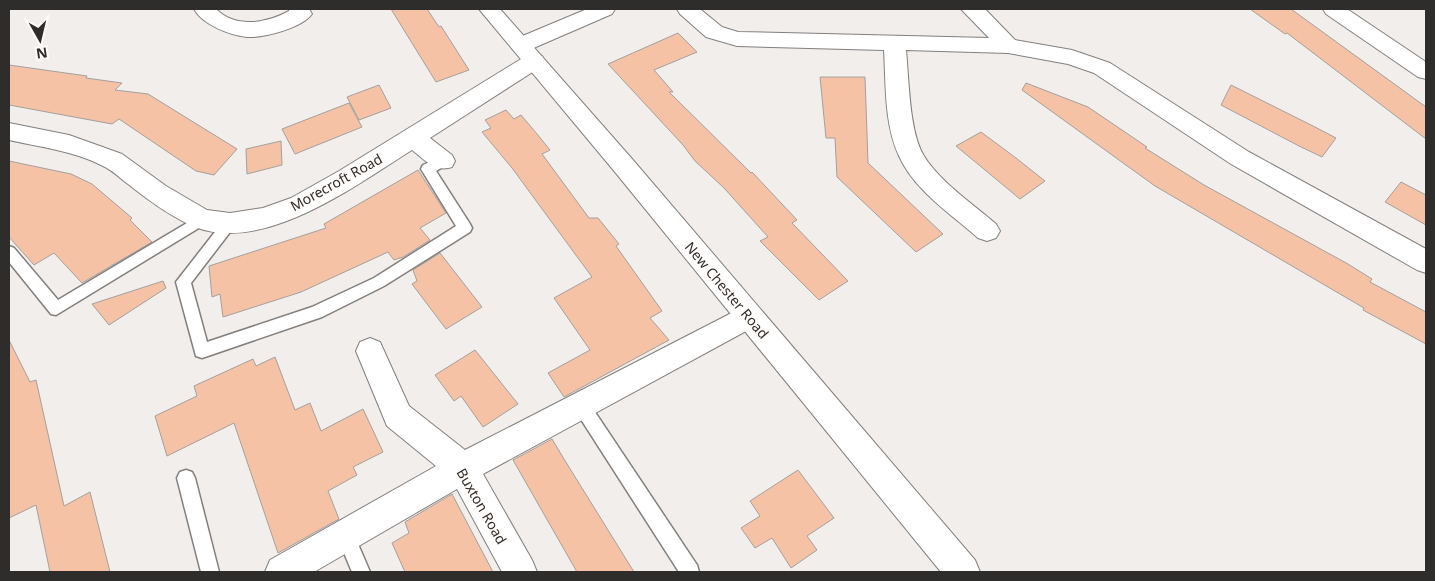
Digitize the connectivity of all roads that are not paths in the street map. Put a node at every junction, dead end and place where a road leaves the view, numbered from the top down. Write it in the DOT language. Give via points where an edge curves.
graph roads {
  1 [pos="204,9"];
  2 [pos="299,9"];
  3 [pos="490,9"];
  4 [pos="605,9"];
  5 [pos="687,9"];
  6 [pos="1333,9"];
  7 [pos="983,11"];
  8 [pos="894,43"];
  9 [pos="1008,46"];
  10 [pos="527,53"];
  11 [pos="1426,72"];
  12 [pos="9,132"];
  13 [pos="413,138"];
  14 [pos="443,161"];
  15 [pos="202,219"];
  16 [pos="230,223"];
  17 [pos="987,231"];
  18 [pos="9,252"];
  19 [pos="1426,262"];
  20 [pos="749,316"];
  21 [pos="370,351"];
  22 [pos="581,405"];
  23 [pos="463,468"];
  24 [pos="186,478"];
  25 [pos="346,536"];
  26 [pos="210,572"];
  27 [pos="282,572"];
  28 [pos="362,572"];
  29 [pos="520,572"];
  30 [pos="690,572"];
  31 [pos="963,572"];
  1 -- 2 [label="street" via="214,19 248,30 277,26 301,14"];
  3 -- 10 [label="street, New Chester Road"];
  4 -- 10 [label="street, Morecroft Road"];
  5 -- 8 [label="street" via="714,32 737,39"];
  6 -- 11 [label="street"];
  7 -- 9 [label="street"];
  8 -- 9 [label="street"];
  8 -- 17 [label="street" via="905,142 911,158"];
  9 -- 19 [label="street" via="1072,56 1102,68 1240,158"];
  10 -- 13 [label="street, Morecroft Road"];
  10 -- 20 [label="street, New Chester Road"];
  12 -- 15 [label="street, Morecroft Road" via="69,144 113,160 157,193"];
  13 -- 14 [label="street"];
  13 -- 16 [label="street, Morecroft Road" via="300,206 264,218"];
  14 -- 16 [label="lane" via="428,170 464,228 379,282 317,312 202,352 183,282"];
  15 -- 16 [label="street, Morecroft Road"];
  15 -- 18 [label="lane" via="56,309"];
  20 -- 22 [label="street"];
  20 -- 31 [label="street, New Chester Road"];
  21 -- 23 [label="street, Buxton Road" via="398,416"];
  22 -- 23 [label="street"];
  22 -- 30 [label="lane"];
  23 -- 25 [label="street"];
  23 -- 29 [label="street, Buxton Road"];
  24 -- 26 [label="lane"];
  25 -- 27 [label="street"];
  25 -- 28 [label="lane"];
}
